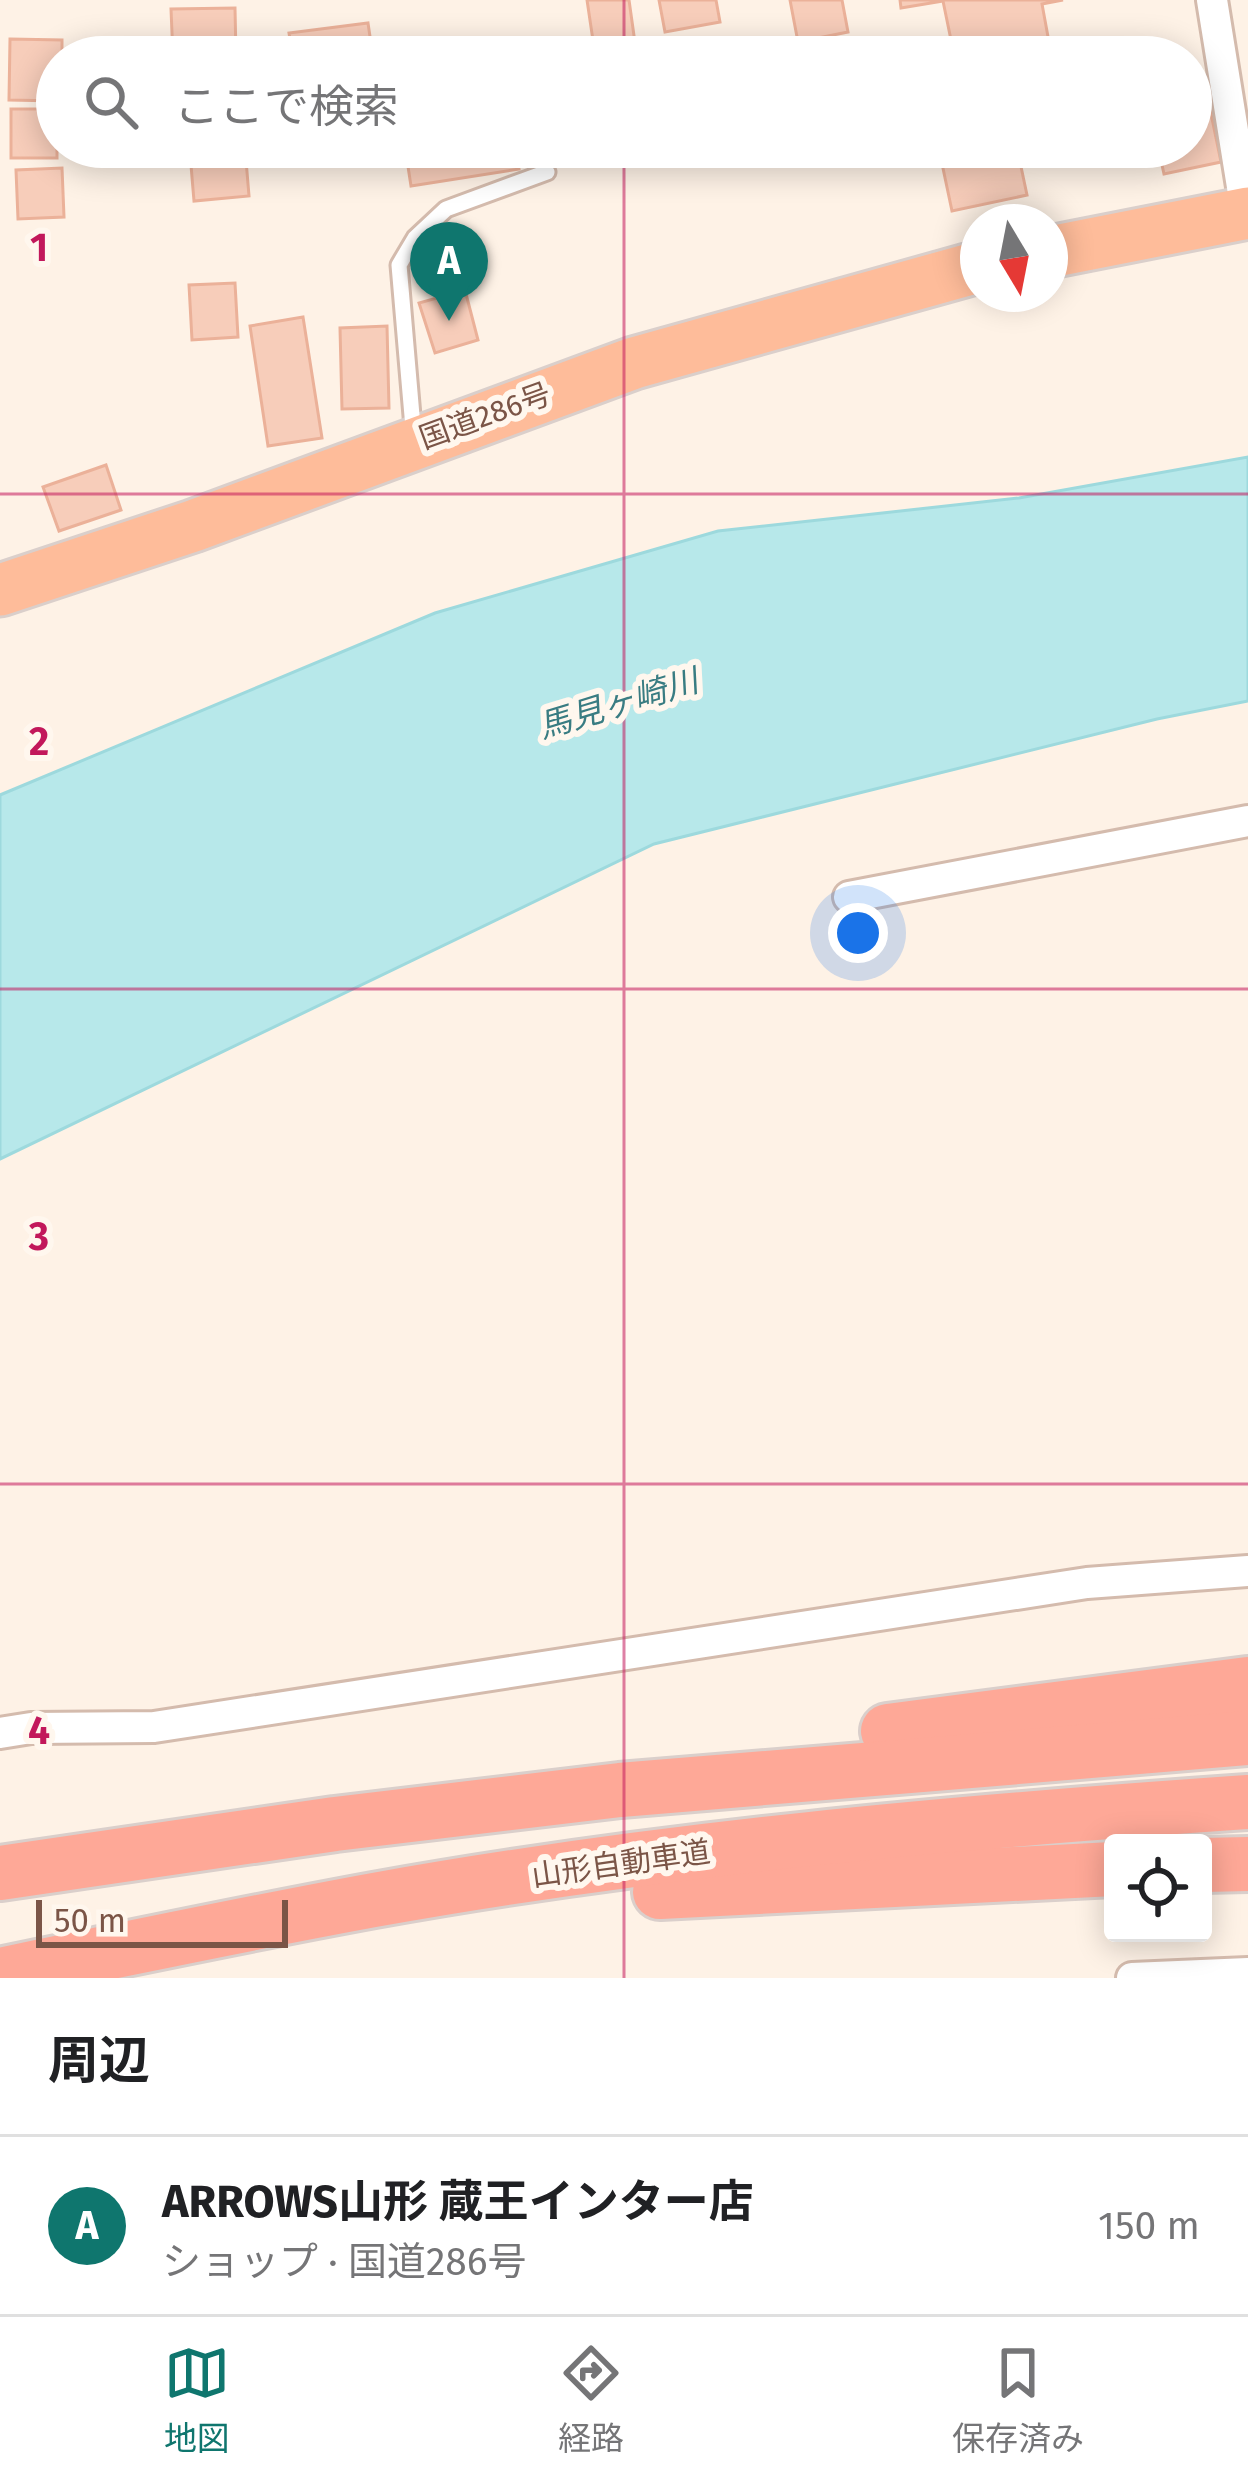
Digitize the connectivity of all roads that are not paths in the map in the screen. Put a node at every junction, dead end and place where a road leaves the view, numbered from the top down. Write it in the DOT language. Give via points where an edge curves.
graph roads {
  1 [pos="1212,0"];
  2 [pos="547,172"];
  3 [pos="1247,216"];
  4 [pos="1068,249"];
  5 [pos="960,272"];
  6 [pos="415,442"];
  7 [pos="0,590"];
  8 [pos="1248,821"];
  9 [pos="849,897"];
  10 [pos="1248,1571"];
  11 [pos="1248,1684"];
  12 [pos="0,1733"];
  13 [pos="1248,1738"];
  14 [pos="1248,1802"];
  15 [pos="335,1824"];
  16 [pos="1248,1864"];
  17 [pos="1212,1865"];
  18 [pos="1104,1869"];
  19 [pos="0,1873"];
  20 [pos="159,1942"];
  21 [pos="1248,1973"];
  22 [pos="0,1975"];
  23 [pos="1132,1978"];
  1 -- 3 [label="street"];
  2 -- 6 [label="lane" via="446,208 399,265"];
  3 -- 4 [label="highway"];
  5 -- 6 [label="highway, 国道286号" via="634,363"];
  6 -- 7 [label="highway, 国道286号"];
  8 -- 9 [label="street"];
  10 -- 12 [label="street" via="1087,1583 154,1726"];
  11 -- 15 [label="highway" via="893,1730"];
  13 -- 15 [label="highway" via="620,1790"];
  14 -- 20 [label="highway, 山形自動車道" via="611,1864"];
  15 -- 19 [label="highway"];
  16 -- 17 [label="highway"];
  18 -- 20 [label="highway" via="645,1893"];
  20 -- 22 [label="highway, 山形自動車道"];
  21 -- 23 [label="street"];
}
